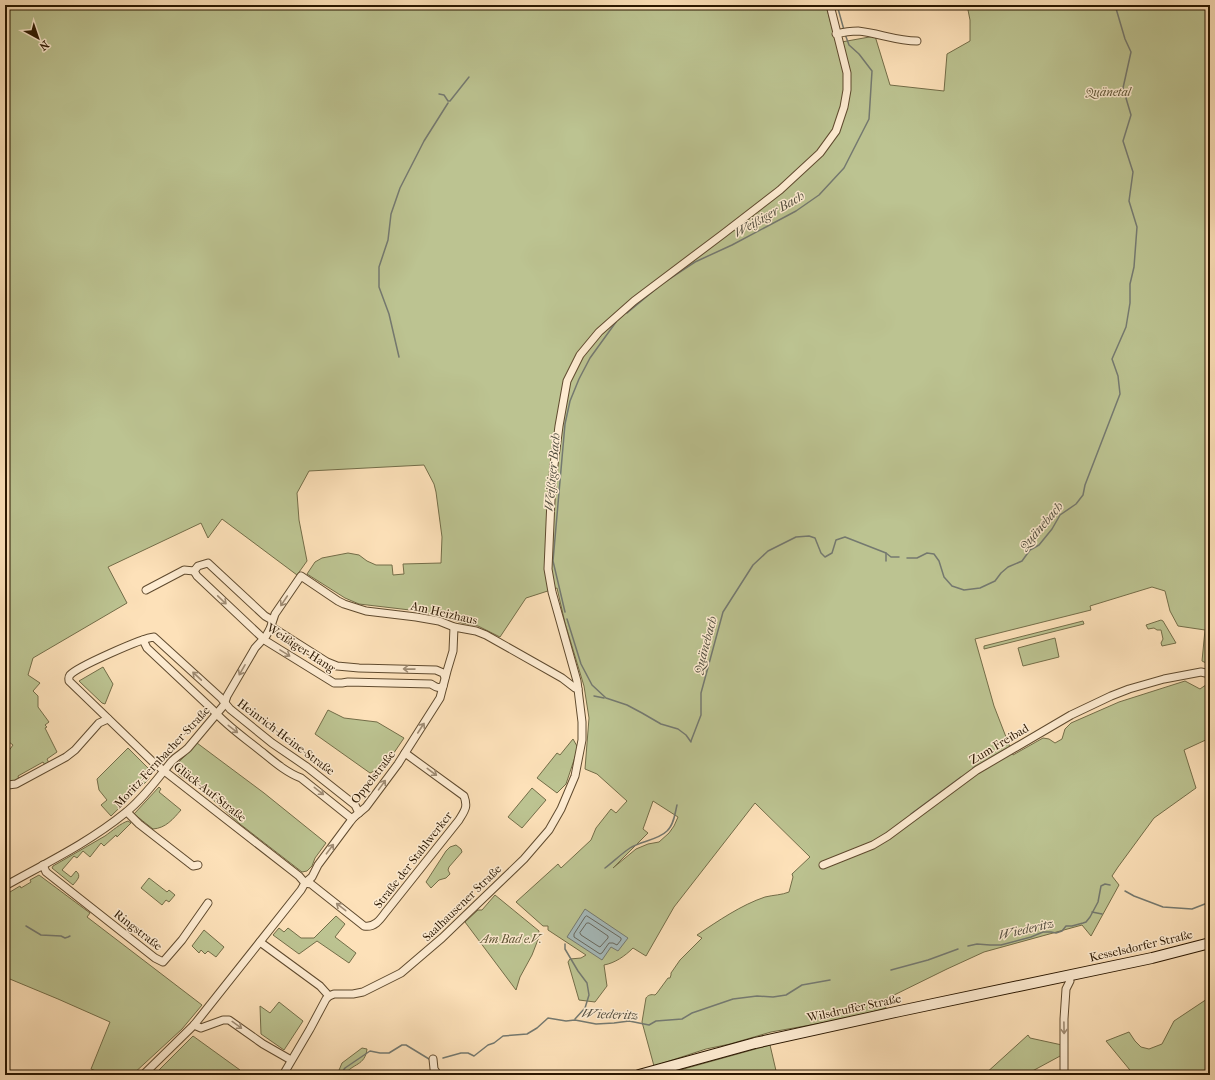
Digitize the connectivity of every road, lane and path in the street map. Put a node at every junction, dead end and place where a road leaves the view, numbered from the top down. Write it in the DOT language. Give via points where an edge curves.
graph roads {
  1 [pos="831,8"];
  2 [pos="842,32"];
  3 [pos="917,41"];
  4 [pos="196,569"];
  5 [pos="301,576"];
  6 [pos="146,590"];
  7 [pos="272,620"];
  8 [pos="454,627"];
  9 [pos="270,629"];
  10 [pos="263,639"];
  11 [pos="144,640"];
  12 [pos="1210,674"];
  13 [pos="445,677"];
  14 [pos="443,686"];
  15 [pos="578,689"];
  16 [pos="225,703"];
  17 [pos="217,715"];
  18 [pos="108,719"];
  19 [pos="405,753"];
  20 [pos="164,771"];
  21 [pos="5,784"];
  22 [pos="126,812"];
  23 [pos="357,815"];
  24 [pos="43,865"];
  25 [pos="198,865"];
  26 [pos="823,865"];
  27 [pos="305,884"];
  28 [pos="5,886"];
  29 [pos="208,903"];
  30 [pos="260,942"];
  31 [pos="1210,943"];
  32 [pos="1073,974"];
  33 [pos="329,996"];
  34 [pos="194,1025"];
  35 [pos="433,1059"];
  36 [pos="291,1060"];
  37 [pos="144,1075"];
  38 [pos="283,1075"];
  39 [pos="438,1075"];
  40 [pos="639,1075"];
  41 [pos="1064,1075"];
  1 -- 2 [label="street, Saalhausener Straße"];
  2 -- 3 [label="street" via="858,31"];
  2 -- 15 [label="street, Saalhausener Straße" via="847,73 844,107 836,131 820,153 754,210 634,301 599,332 580,355 567,381 554,465 548,569"];
  4 -- 6 [label="street, Weißiger Hang" via="184,570"];
  4 -- 7 [label="street, Weißiger Hang" via="208,563"];
  4 -- 10 [label="street, Weißiger Hang, one-way" via="197,576"];
  5 -- 7 [label="street, Moritz-Fernbacher-Straße, one-way"];
  5 -- 8 [label="street, Am Heizhaus" via="338,601 360,610 439,621"];
  7 -- 9 [label="street, Moritz-Fernbacher-Straße"];
  8 -- 13 [label="street, Oppelstraße" via="453,651"];
  8 -- 15 [label="street, Am Heizhaus" via="486,635"];
  9 -- 10 [label="street, Moritz-Fernbacher-Straße"];
  13 -- 9 [label="street, Weißiger Hang, one-way" via="436,670 337,666 275,629"];
  10 -- 14 [label="street, Weißiger Hang, one-way" via="334,683 431,684 437,688"];
  10 -- 16 [label="street, Moritz-Fernbacher-Straße, one-way" via="255,648"];
  16 -- 11 [label="street, Heinrich-Heine-Straße, one-way" via="154,637"];
  11 -- 17 [label="street, Heinrich-Heine-Straße" via="147,648"];
  11 -- 18 [label="street, Heinrich-Heine-Straße" via="134,642 81,668 68,678"];
  12 -- 26 [label="street, Zum Freibad" via="1201,672 1128,689 1071,715 976,770 888,836 873,845"];
  13 -- 14 [label="street, Oppelstraße"];
  19 -- 14 [label="street, Oppelstraße, one-way" via="440,698"];
  15 -- 33 [label="street, Saalhausener Straße" via="582,740 575,776 554,823 534,849 442,938 401,973 363,992"];
  16 -- 17 [label="street, Moritz-Fernbacher-Straße"];
  16 -- 23 [label="street, Heinrich-Heine-Straße" via="272,743 355,805"];
  17 -- 20 [label="street, Moritz-Fernbacher-Straße"];
  17 -- 23 [label="street, Heinrich-Heine-Straße, one-way" via="351,818"];
  18 -- 20 [label="street, Glück-Auf-Straße"];
  18 -- 21 [label="street" via="99,723 75,750 63,759 21,782 8,786"];
  23 -- 19 [label="street, Oppelstraße, one-way" via="366,807"];
  19 -- 27 [label="street, Straße der Stahlwerker, one-way" via="464,796 466,808 459,820 374,925 364,926 317,888"];
  20 -- 22 [label="street, Moritz-Fernbacher-Straße"];
  20 -- 27 [label="street, Glück-Auf-Straße" via="299,876"];
  22 -- 24 [label="street, Moritz-Fernbacher-Straße" via="102,830"];
  22 -- 25 [label="street" via="193,866"];
  27 -- 23 [label="street, Oppelstraße, one-way"];
  24 -- 28 [label="street, Moritz-Fernbacher-Straße"];
  24 -- 29 [label="street, Ringstraße" via="46,872 163,962"];
  27 -- 30 [label="street, Oppelstraße"];
  30 -- 33 [label="street" via="320,986"];
  30 -- 34 [label="street, Oppelstraße"];
  31 -- 32 [label="main road, Kesselsdorfer Straße" via="1172,954"];
  32 -- 40 [label="main road, Wilsdruffer Straße" via="762,1042"];
  32 -- 41 [label="street, one-way" via="1066,989"];
  33 -- 36 [label="street"];
  34 -- 36 [label="street, one-way" via="201,1028 229,1020"];
  34 -- 37 [label="street, Oppelstraße"];
  35 -- 39 [label="street" via="434,1069"];
  36 -- 38 [label="street"];
}
